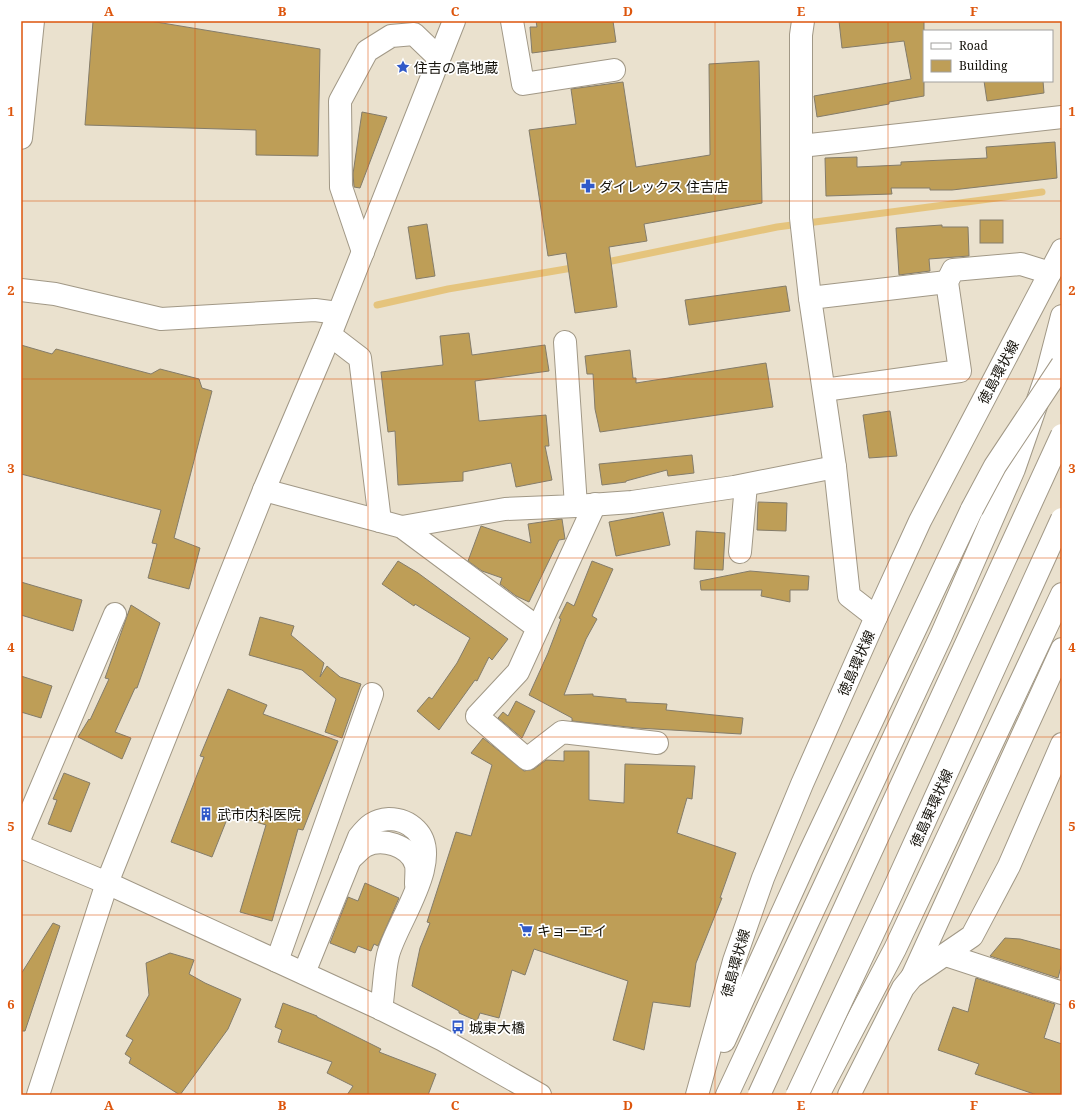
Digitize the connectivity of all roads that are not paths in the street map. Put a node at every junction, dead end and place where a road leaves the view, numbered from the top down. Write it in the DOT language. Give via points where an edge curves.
graph roads {
  1 [pos="33,21"];
  2 [pos="454,21"];
  3 [pos="512,21"];
  4 [pos="803,21"];
  5 [pos="390,29"];
  6 [pos="439,58"];
  7 [pos="614,70"];
  8 [pos="1062,117"];
  9 [pos="21,138"];
  10 [pos="801,146"];
  11 [pos="1062,250"];
  12 [pos="363,252"];
  13 [pos="1050,273"];
  14 [pos="947,282"];
  15 [pos="21,290"];
  16 [pos="810,298"];
  17 [pos="338,313"];
  18 [pos="1062,316"];
  19 [pos="330,335"];
  20 [pos="565,342"];
  21 [pos="1062,365"];
  22 [pos="824,390"];
  23 [pos="1062,435"];
  24 [pos="835,467"];
  25 [pos="746,485"];
  26 [pos="264,490"];
  27 [pos="585,505"];
  28 [pos="1062,519"];
  29 [pos="380,521"];
  30 [pos="402,527"];
  31 [pos="740,552"];
  32 [pos="1062,594"];
  33 [pos="115,614"];
  34 [pos="876,617"];
  35 [pos="538,628"];
  36 [pos="1062,648"];
  37 [pos="372,694"];
  38 [pos="657,743"];
  39 [pos="1062,744"];
  40 [pos="21,835"];
  41 [pos="21,847"];
  42 [pos="107,883"];
  43 [pos="946,955"];
  44 [pos="277,961"];
  45 [pos="304,973"];
  46 [pos="912,977"];
  47 [pos="1062,993"];
  48 [pos="381,1009"];
  49 [pos="535,1094"];
  50 [pos="38,1095"];
  51 [pos="699,1095"];
  52 [pos="727,1095"];
  53 [pos="759,1095"];
  54 [pos="797,1095"];
  55 [pos="818,1095"];
  56 [pos="849,1095"];
  1 -- 9 [label="street"];
  2 -- 6 [label="street"];
  3 -- 7 [label="street" via="523,84"];
  4 -- 10 [label="street"];
  5 -- 6 [label="street" via="414,34"];
  5 -- 12 [label="street" via="367,51 340,101 341,187"];
  6 -- 12 [label="street"];
  8 -- 10 [label="street"];
  10 -- 16 [label="street" via="802,225"];
  11 -- 13 [label="street, 徳島環状線"];
  12 -- 17 [label="street"];
  13 -- 14 [label="street" via="1020,264 953,270"];
  13 -- 34 [label="street, 徳島環状線" via="920,521"];
  14 -- 16 [label="street"];
  14 -- 22 [label="street" via="960,371"];
  15 -- 17 [label="street" via="55,294 161,319 315,310"];
  16 -- 22 [label="street"];
  17 -- 19 [label="street"];
  18 -- 52 [label="street" via="1048,374 1014,469 941,636"];
  19 -- 26 [label="street"];
  19 -- 29 [label="street" via="360,358"];
  20 -- 27 [label="street"];
  21 -- 51 [label="street, bridge" via="995,466 972,509 809,854"];
  22 -- 24 [label="street"];
  23 -- 53 [label="street, bridge"];
  24 -- 25 [label="street"];
  24 -- 34 [label="street" via="849,596"];
  25 -- 27 [label="street" via="632,502"];
  25 -- 31 [label="street"];
  26 -- 29 [label="street"];
  26 -- 42 [label="street"];
  27 -- 30 [label="street" via="504,509"];
  27 -- 35 [label="street"];
  28 -- 54 [label="street, 徳島東環状線, bridge"];
  29 -- 30 [label="street"];
  30 -- 35 [label="street"];
  32 -- 55 [label="street" via="895,949"];
  33 -- 40 [label="street"];
  34 -- 51 [label="street, 徳島環状線" via="763,878 734,961"];
  35 -- 38 [label="street" via="518,672 477,716 527,759 562,732"];
  36 -- 46 [label="street"];
  37 -- 44 [label="street"];
  39 -- 43 [label="street" via="1009,866 972,936"];
  41 -- 42 [label="street"];
  42 -- 44 [label="street"];
  42 -- 50 [label="street"];
  43 -- 46 [label="street"];
  43 -- 47 [label="street"];
  44 -- 45 [label="street"];
  45 -- 48 [label="street"];
  45 -- 48 [label="street" via="359,837 368,826 378,820 401,820 420,834 426,856 415,891 388,955"];
  46 -- 56 [label="street" via="903,988"];
  48 -- 49 [label="street" via="443,1040"];
}
